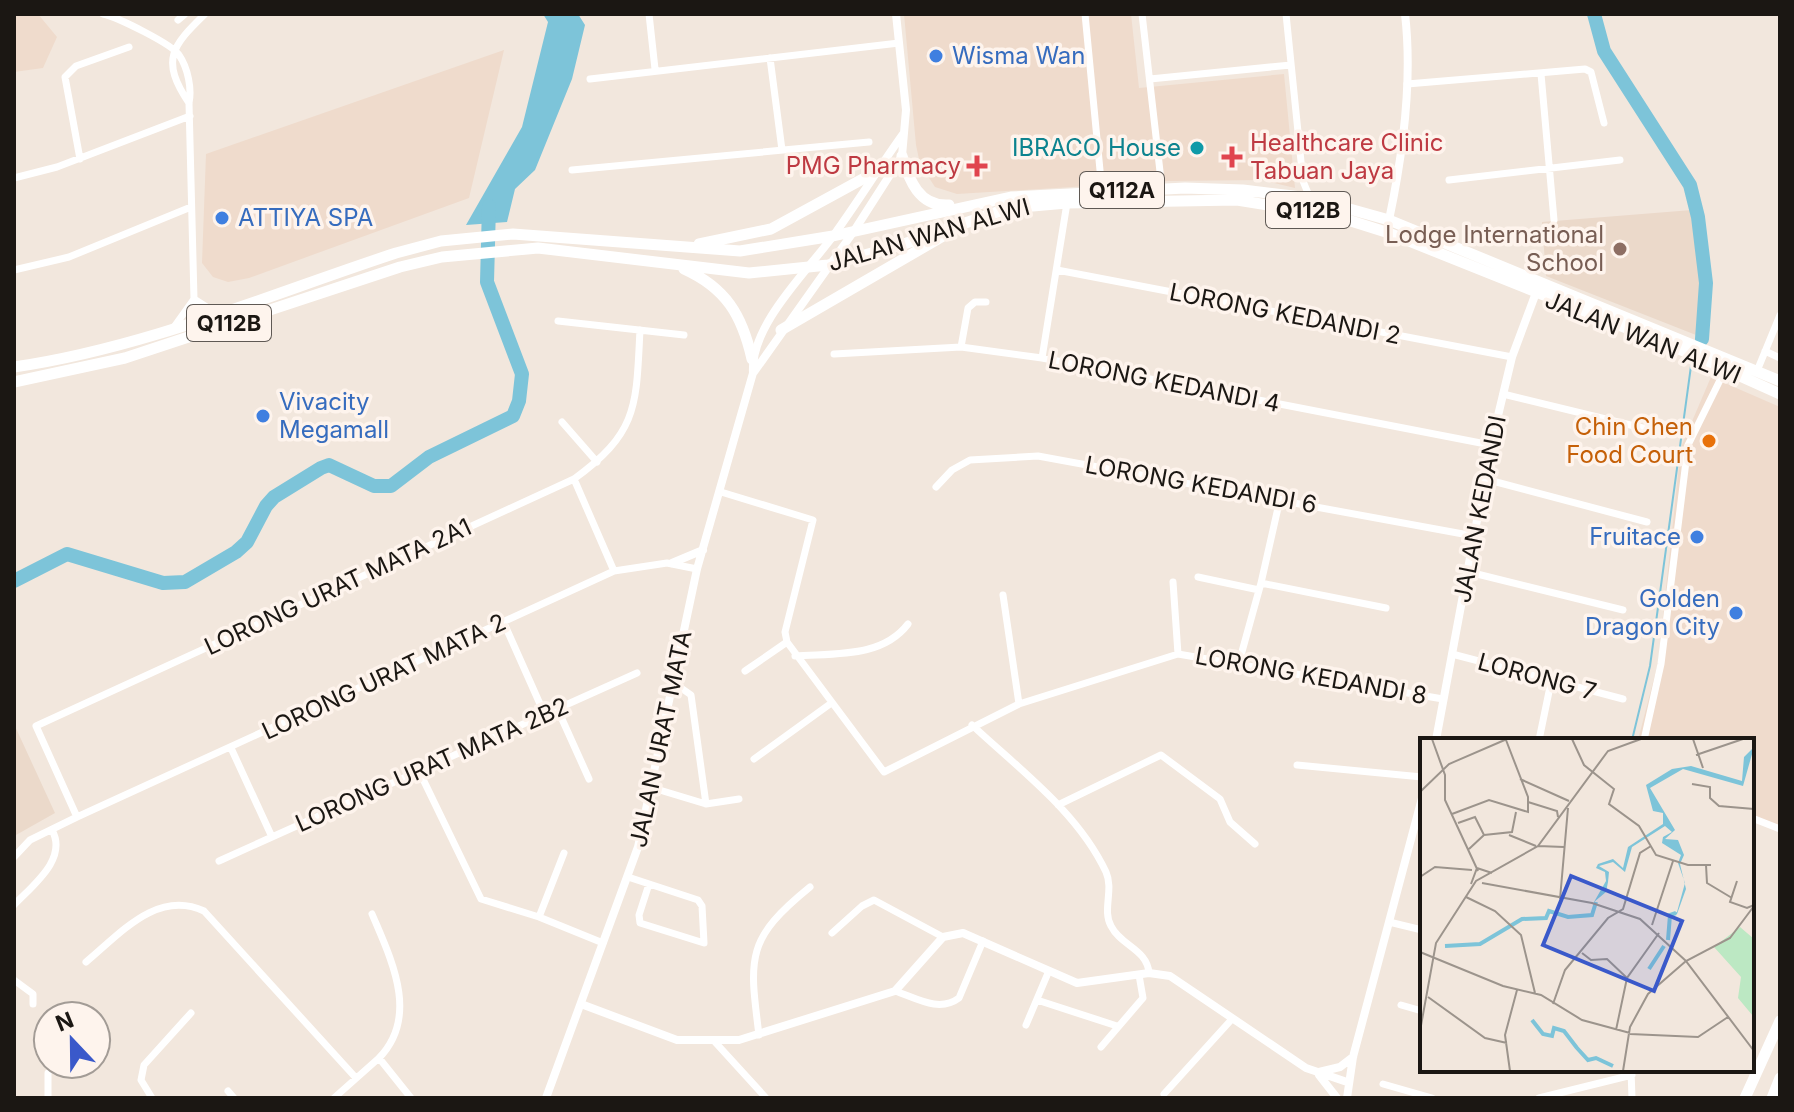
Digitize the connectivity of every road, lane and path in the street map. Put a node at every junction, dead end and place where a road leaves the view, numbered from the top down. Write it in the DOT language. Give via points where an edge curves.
graph roads {
  1 [pos="103,14"];
  2 [pos="205,14"];
  3 [pos="649,14"];
  4 [pos="896,14"];
  5 [pos="1085,14"];
  6 [pos="1142,14"];
  7 [pos="1286,14"];
  8 [pos="1405,14"];
  9 [pos="899,43"];
  10 [pos="129,47"];
  11 [pos="172,49"];
  12 [pos="770,58"];
  13 [pos="1291,65"];
  14 [pos="655,69"];
  15 [pos="1541,74"];
  16 [pos="590,79"];
  17 [pos="1150,79"];
  18 [pos="1407,84"];
  19 [pos="190,116"];
  20 [pos="1604,123"];
  21 [pos="903,134"];
  22 [pos="869,142"];
  23 [pos="782,150"];
  24 [pos="902,156"];
  25 [pos="80,159"];
  26 [pos="1620,160"];
  27 [pos="881,169"];
  28 [pos="1548,169"];
  29 [pos="572,170"];
  30 [pos="14,178"];
  31 [pos="1449,180"];
  32 [pos="1162,189"];
  33 [pos="1102,191"];
  34 [pos="1310,198"];
  35 [pos="1067,203"];
  36 [pos="981,204"];
  37 [pos="191,207"];
  38 [pos="1389,220"];
  39 [pos="1554,220"];
  40 [pos="953,229"];
  41 [pos="854,231"];
  42 [pos="833,236"];
  43 [pos="683,246"];
  44 [pos="676,265"];
  45 [pos="828,265"];
  46 [pos="808,267"];
  47 [pos="14,270"];
  48 [pos="1057,270"];
  49 [pos="1540,282"];
  50 [pos="1535,294"];
  51 [pos="194,299"];
  52 [pos="986,302"];
  53 [pos="216,313"];
  54 [pos="1780,315"];
  55 [pos="558,321"];
  56 [pos="174,327"];
  57 [pos="640,330"];
  58 [pos="781,330"];
  59 [pos="684,335"];
  60 [pos="961,347"];
  61 [pos="1765,351"];
  62 [pos="1698,352"];
  63 [pos="834,354"];
  64 [pos="1512,357"];
  65 [pos="1042,358"];
  66 [pos="1780,358"];
  67 [pos="752,359"];
  68 [pos="14,367"];
  69 [pos="1725,370"];
  70 [pos="1757,371"];
  71 [pos="753,373"];
  72 [pos="1780,381"];
  73 [pos="14,382"];
  74 [pos="1503,394"];
  75 [pos="1780,394"];
  76 [pos="562,422"];
  77 [pos="1655,431"];
  78 [pos="1491,445"];
  79 [pos="597,462"];
  80 [pos="574,479"];
  81 [pos="1485,479"];
  82 [pos="936,487"];
  83 [pos="721,492"];
  84 [pos="1280,499"];
  85 [pos="1647,522"];
  86 [pos="1474,536"];
  87 [pos="703,550"];
  88 [pos="672,563"];
  89 [pos="697,569"];
  90 [pos="614,571"];
  91 [pos="1469,572"];
  92 [pos="1198,577"];
  93 [pos="1173,582"];
  94 [pos="1260,587"];
  95 [pos="1003,595"];
  96 [pos="1386,608"];
  97 [pos="1623,610"];
  98 [pos="503,621"];
  99 [pos="908,624"];
  100 [pos="787,642"];
  101 [pos="1178,654"];
  102 [pos="1452,654"];
  103 [pos="795,656"];
  104 [pos="1238,666"];
  105 [pos="745,671"];
  106 [pos="637,673"];
  107 [pos="1551,682"];
  108 [pos="674,683"];
  109 [pos="1443,699"];
  110 [pos="1623,699"];
  111 [pos="830,704"];
  112 [pos="1019,704"];
  113 [pos="557,708"];
  114 [pos="544,713"];
  115 [pos="972,725"];
  116 [pos="1436,738"];
  117 [pos="1539,738"];
  118 [pos="1644,738"];
  119 [pos="231,748"];
  120 [pos="754,759"];
  121 [pos="1297,765"];
  122 [pos="420,773"];
  123 [pos="1420,777"];
  124 [pos="589,779"];
  125 [pos="653,788"];
  126 [pos="739,799"];
  127 [pos="706,804"];
  128 [pos="1058,805"];
  129 [pos="1420,806"];
  130 [pos="77,817"];
  131 [pos="1754,819"];
  132 [pos="1780,829"];
  133 [pos="52,830"];
  134 [pos="272,837"];
  135 [pos="1255,844"];
  136 [pos="564,853"];
  137 [pos="14,857"];
  138 [pos="219,861"];
  139 [pos="628,877"];
  140 [pos="649,884"];
  141 [pos="810,887"];
  142 [pos="14,905"];
  143 [pos="372,914"];
  144 [pos="539,917"];
  145 [pos="1389,922"];
  146 [pos="1420,930"];
  147 [pos="832,933"];
  148 [pos="943,937"];
  149 [pos="983,941"];
  150 [pos="603,943"];
  151 [pos="86,962"];
  152 [pos="1048,973"];
  153 [pos="1144,974"];
  154 [pos="14,980"];
  155 [pos="895,991"];
  156 [pos="33,1000"];
  157 [pos="1037,1000"];
  158 [pos="581,1004"];
  159 [pos="1401,1005"];
  160 [pos="1420,1010"];
  161 [pos="191,1013"];
  162 [pos="1232,1019"];
  163 [pos="1780,1021"];
  164 [pos="1026,1025"];
  165 [pos="1117,1026"];
  166 [pos="759,1035"];
  167 [pos="715,1042"];
  168 [pos="1101,1047"];
  169 [pos="1353,1057"];
  170 [pos="379,1058"];
  171 [pos="1315,1073"];
  172 [pos="1631,1073"];
  173 [pos="356,1078"];
  174 [pos="1780,1078"];
  175 [pos="1347,1082"];
  176 [pos="1383,1084"];
  177 [pos="1164,1094"];
  178 [pos="152,1098"];
  179 [pos="334,1098"];
  180 [pos="411,1098"];
  181 [pos="546,1098"];
  182 [pos="766,1098"];
  183 [pos="1337,1098"];
  184 [pos="1347,1098"];
  185 [pos="1432,1098"];
  186 [pos="1539,1098"];
  187 [pos="1632,1098"];
  188 [pos="1745,1098"];
  189 [pos="1772,1098"];
  1 -- 11 [label="street" via="121,18"];
  2 -- 11 [label="street"];
  3 -- 14 [label="street"];
  4 -- 9 [label="street"];
  5 -- 33 [label="street"];
  6 -- 17 [label="street"];
  7 -- 13 [label="street"];
  8 -- 18 [label="street"];
  9 -- 12 [label="street"];
  9 -- 21 [label="street" via="906,110"];
  10 -- 25 [label="street" via="76,66 65,77"];
  11 -- 19 [label="street" via="181,58 192,91"];
  12 -- 14 [label="street"];
  12 -- 23 [label="street"];
  13 -- 17 [label="street"];
  13 -- 34 [label="street" via="1303,181"];
  14 -- 16 [label="street"];
  15 -- 18 [label="street"];
  15 -- 20 [label="street" via="1590,70"];
  15 -- 28 [label="street"];
  17 -- 32 [label="street"];
  18 -- 38 [label="street" via="1399,176"];
  19 -- 25 [label="street"];
  19 -- 37 [label="street"];
  21 -- 24 [label="street"];
  21 -- 27 [label="street"];
  22 -- 23 [label="street"];
  23 -- 29 [label="street"];
  24 -- 36 [label="main road" via="926,201 939,206"];
  24 -- 41 [label="street"];
  25 -- 30 [label="street"];
  26 -- 28 [label="street"];
  27 -- 42 [label="street"];
  27 -- 43 [label="main road" via="771,229"];
  28 -- 31 [label="street"];
  28 -- 39 [label="street"];
  32 -- 33 [label="main road, JALAN WAN ALWI / Q112A"];
  32 -- 34 [label="main road, JALAN WAN ALWI / Q112A" via="1232,189"];
  33 -- 36 [label="main road, JALAN WAN ALWI / Q112A"];
  34 -- 38 [label="main road, JALAN WAN ALWI / Q112A"];
  35 -- 40 [label="main road, JALAN WAN ALWI / Q112B" via="1009,208"];
  35 -- 48 [label="street"];
  35 -- 50 [label="main road, JALAN WAN ALWI / Q112B" via="1198,199 1278,204 1389,233"];
  36 -- 41 [label="main road, JALAN WAN ALWI / Q112A"];
  37 -- 47 [label="street" via="69,257"];
  37 -- 51 [label="street"];
  38 -- 49 [label="main road, JALAN WAN ALWI / Q112A"];
  40 -- 45 [label="main road, JALAN WAN ALWI / Q112B"];
  40 -- 58 [label="main road"];
  41 -- 42 [label="main road, JALAN WAN ALWI / Q112A"];
  41 -- 45 [label="street"];
  42 -- 43 [label="main road, JALAN WAN ALWI / Q112A" via="740,251"];
  42 -- 46 [label="street"];
  43 -- 53 [label="main road, JALAN WAN ALWI / Q112A" via="513,234 441,241"];
  44 -- 46 [label="main road, JALAN WAN ALWI / Q112B" via="749,273"];
  44 -- 67 [label="main road" via="704,278 731,302"];
  44 -- 73 [label="main road, JALAN WAN ALWI / Q112B" via="538,248 442,257 125,358"];
  45 -- 46 [label="main road, JALAN WAN ALWI / Q112B"];
  45 -- 58 [label="street"];
  46 -- 67 [label="street" via="770,320"];
  48 -- 64 [label="street, LORONG KEDANDI 2"];
  48 -- 65 [label="street"];
  49 -- 50 [label="street, JALAN KEDANDI"];
  49 -- 62 [label="main road, JALAN WAN ALWI / Q112A"];
  50 -- 62 [label="main road, JALAN WAN ALWI / Q112B"];
  50 -- 64 [label="street, JALAN KEDANDI"];
  51 -- 53 [label="street"];
  51 -- 56 [label="street"];
  52 -- 60 [label="street" via="968,308"];
  53 -- 56 [label="main road, JALAN WAN ALWI / Q112A"];
  54 -- 61 [label="street"];
  55 -- 57 [label="street"];
  56 -- 68 [label="main road, JALAN WAN ALWI / Q112A" via="57,361"];
  57 -- 59 [label="street"];
  57 -- 79 [label="street, LORONG URAT MATA 2A1" via="631,414"];
  58 -- 71 [label="street"];
  60 -- 63 [label="street, LORONG KEDANDI 4"];
  60 -- 65 [label="street, LORONG KEDANDI 4"];
  61 -- 66 [label="street"];
  61 -- 70 [label="street"];
  62 -- 69 [label="main road, JALAN WAN ALWI / Q112B"];
  62 -- 70 [label="main road, JALAN WAN ALWI / Q112A"];
  64 -- 74 [label="street, JALAN KEDANDI"];
  65 -- 78 [label="street, LORONG KEDANDI 4"];
  67 -- 71 [label="street"];
  69 -- 75 [label="main road, JALAN WAN ALWI / Q112B"];
  69 -- 118 [label="street" via="1688,445 1661,664"];
  70 -- 72 [label="main road, JALAN WAN ALWI / Q112A"];
  71 -- 83 [label="street, JALAN URAT MATA"];
  74 -- 77 [label="street"];
  74 -- 78 [label="street, JALAN KEDANDI"];
  76 -- 79 [label="street"];
  78 -- 81 [label="street, JALAN KEDANDI"];
  79 -- 80 [label="street, LORONG URAT MATA 2A1"];
  80 -- 90 [label="street"];
  80 -- 130 [label="street, LORONG URAT MATA 2A1" via="36,726"];
  81 -- 85 [label="street"];
  81 -- 86 [label="street, JALAN KEDANDI"];
  82 -- 84 [label="street, LORONG KEDANDI 6" via="970,460 1023,456"];
  83 -- 87 [label="street, JALAN URAT MATA"];
  83 -- 100 [label="street" via="813,520 785,632"];
  84 -- 86 [label="street, LORONG KEDANDI 6"];
  84 -- 94 [label="street"];
  86 -- 91 [label="street, JALAN KEDANDI"];
  87 -- 88 [label="street"];
  87 -- 89 [label="street, JALAN URAT MATA"];
  88 -- 89 [label="street, LORONG URAT MATA 2"];
  88 -- 90 [label="street, LORONG URAT MATA 2"];
  89 -- 108 [label="street, JALAN URAT MATA"];
  90 -- 98 [label="street, LORONG URAT MATA 2"];
  91 -- 97 [label="street"];
  91 -- 102 [label="street, JALAN KEDANDI"];
  92 -- 94 [label="street"];
  93 -- 101 [label="street"];
  94 -- 96 [label="street"];
  94 -- 104 [label="street"];
  95 -- 112 [label="street"];
  98 -- 114 [label="street"];
  98 -- 119 [label="street, LORONG URAT MATA 2"];
  99 -- 103 [label="street" via="896,639 878,647"];
  100 -- 103 [label="street"];
  100 -- 105 [label="street"];
  101 -- 104 [label="street, LORONG KEDANDI 8"];
  101 -- 112 [label="street"];
  102 -- 107 [label="street, LORONG 7"];
  102 -- 109 [label="street, JALAN KEDANDI"];
  103 -- 111 [label="street"];
  104 -- 109 [label="street, LORONG KEDANDI 8"];
  106 -- 113 [label="street, LORONG URAT MATA 2B2"];
  107 -- 110 [label="street, LORONG 7"];
  107 -- 117 [label="street"];
  108 -- 125 [label="street, JALAN URAT MATA"];
  108 -- 127 [label="street" via="691,695"];
  109 -- 116 [label="street, JALAN KEDANDI"];
  111 -- 115 [label="street" via="884,772"];
  111 -- 120 [label="street"];
  112 -- 115 [label="street"];
  113 -- 114 [label="street, LORONG URAT MATA 2B2"];
  113 -- 124 [label="street"];
  114 -- 122 [label="street, LORONG URAT MATA 2B2"];
  115 -- 128 [label="street"];
  119 -- 130 [label="street, LORONG URAT MATA 2"];
  119 -- 134 [label="street, LORONG URAT MATA 2B2"];
  121 -- 123 [label="street"];
  122 -- 134 [label="street, LORONG URAT MATA 2B2"];
  122 -- 144 [label="street" via="478,897"];
  125 -- 127 [label="street"];
  125 -- 139 [label="street, JALAN URAT MATA"];
  126 -- 127 [label="street"];
  128 -- 135 [label="street" via="1161,755 1220,799 1230,822"];
  128 -- 153 [label="street" via="1104,868 1111,891 1108,922 1145,957"];
  129 -- 145 [label="street"];
  130 -- 133 [label="street, LORONG URAT MATA 2"];
  131 -- 132 [label="street"];
  133 -- 137 [label="street, LORONG URAT MATA 2" via="30,840"];
  133 -- 142 [label="street" via="56,854"];
  134 -- 138 [label="street"];
  136 -- 144 [label="street"];
  139 -- 140 [label="street"];
  139 -- 150 [label="street, JALAN URAT MATA"];
  140 -- 140 [label="street" via="701,902 704,943 640,923"];
  141 -- 166 [label="street" via="773,919 758,943 752,967"];
  143 -- 170 [label="street" via="400,993 394,1036"];
  144 -- 150 [label="street"];
  145 -- 146 [label="street"];
  145 -- 169 [label="street"];
  147 -- 148 [label="street" via="874,900"];
  148 -- 149 [label="street" via="956,932"];
  148 -- 155 [label="street"];
  149 -- 152 [label="street"];
  149 -- 155 [label="street" via="959,998 952,1003 937,1005"];
  150 -- 158 [label="street, JALAN URAT MATA"];
  151 -- 173 [label="street" via="159,906 193,906 204,911"];
  152 -- 153 [label="street" via="1086,984"];
  152 -- 157 [label="street"];
  153 -- 162 [label="street" via="1170,976"];
  153 -- 165 [label="street" via="1143,998"];
  154 -- 156 [label="street" via="33,994"];
  155 -- 166 [label="street"];
  157 -- 164 [label="street"];
  157 -- 165 [label="street"];
  158 -- 167 [label="street" via="677,1040"];
  158 -- 181 [label="street, JALAN URAT MATA"];
  159 -- 160 [label="street"];
  161 -- 178 [label="street" via="144,1065 141,1080"];
  162 -- 171 [label="street"];
  162 -- 177 [label="street"];
  163 -- 188 [label="main road"];
  165 -- 168 [label="street"];
  166 -- 167 [label="street"];
  167 -- 182 [label="street"];
  169 -- 171 [label="street"];
  169 -- 175 [label="street"];
  170 -- 173 [label="street"];
  170 -- 180 [label="street"];
  171 -- 175 [label="street"];
  171 -- 183 [label="street"];
  172 -- 186 [label="street"];
  172 -- 187 [label="street"];
  173 -- 179 [label="street"];
  174 -- 189 [label="main road"];
  175 -- 184 [label="street"];
  176 -- 185 [label="street"];
}
